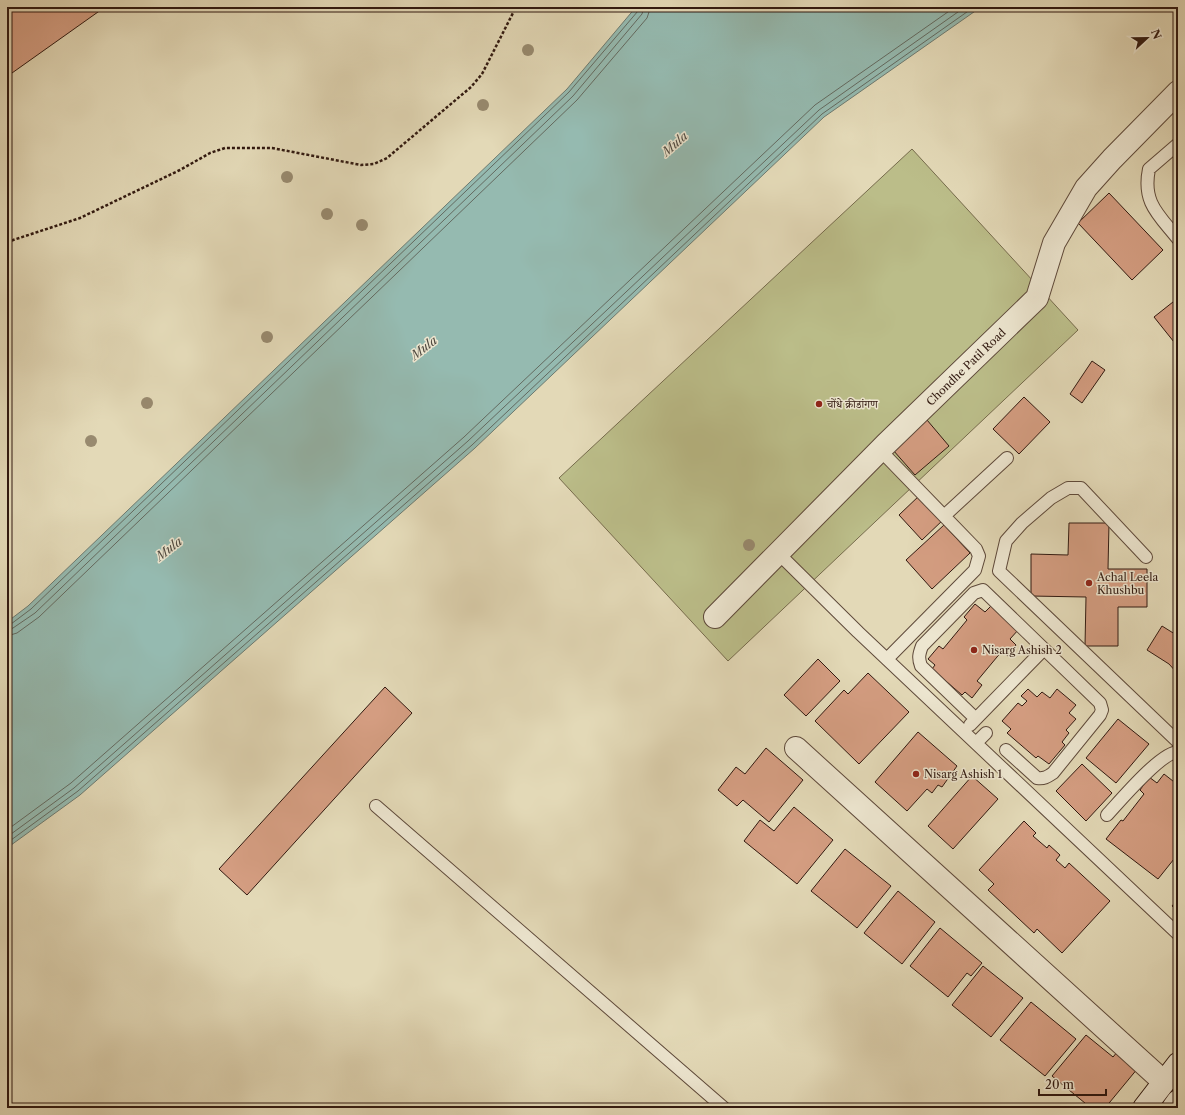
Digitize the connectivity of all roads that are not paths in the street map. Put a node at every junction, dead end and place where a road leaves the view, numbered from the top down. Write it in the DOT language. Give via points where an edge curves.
graph roads {
  1 [pos="1175,100"];
  2 [pos="1178,144"];
  3 [pos="1178,239"];
  4 [pos="880,450"];
  5 [pos="1007,458"];
  6 [pos="944,516"];
  7 [pos="778,553"];
  8 [pos="1146,557"];
  9 [pos="715,616"];
  10 [pos="1044,649"];
  11 [pos="887,659"];
  12 [pos="976,719"];
  13 [pos="964,731"];
  14 [pos="986,733"];
  15 [pos="1178,742"];
  16 [pos="976,743"];
  17 [pos="796,748"];
  18 [pos="1006,750"];
  19 [pos="1178,752"];
  20 [pos="376,806"];
  21 [pos="1107,815"];
  22 [pos="1178,934"];
  23 [pos="1178,1064"];
  24 [pos="1164,1082"];
  25 [pos="1178,1101"];
  26 [pos="724,1108"];
  27 [pos="1144,1108"];
  28 [pos="1173,1108"];
  1 -- 4 [label="street, Chondhe Patil Road" via="1086,188 1054,243 1038,298"];
  2 -- 3 [label="lane" via="1149,169 1147,188 1151,206"];
  4 -- 6 [label="lane"];
  4 -- 7 [label="street, Chondhe Patil Road"];
  5 -- 6 [label="lane"];
  6 -- 11 [label="lane" via="976,549 979,556 975,570"];
  7 -- 9 [label="street, Chondhe Patil Road"];
  7 -- 11 [label="lane"];
  8 -- 15 [label="lane" via="1081,488 1068,488 1051,498 1006,541 999,571"];
  10 -- 12 [label="lane"];
  10 -- 12 [label="lane" via="983,590 974,594 922,646 918,660 921,666"];
  10 -- 18 [label="lane" via="1100,703 1102,710 1047,778 1037,778"];
  11 -- 13 [label="lane"];
  12 -- 13 [label="lane"];
  13 -- 16 [label="lane"];
  14 -- 16 [label="lane"];
  16 -- 22 [label="lane"];
  17 -- 24 [label="street"];
  19 -- 21 [label="lane" via="1173,752 1160,760"];
  20 -- 26 [label="lane"];
  23 -- 24 [label="street"];
  24 -- 27 [label="street"];
  25 -- 28 [label="street"];
}
